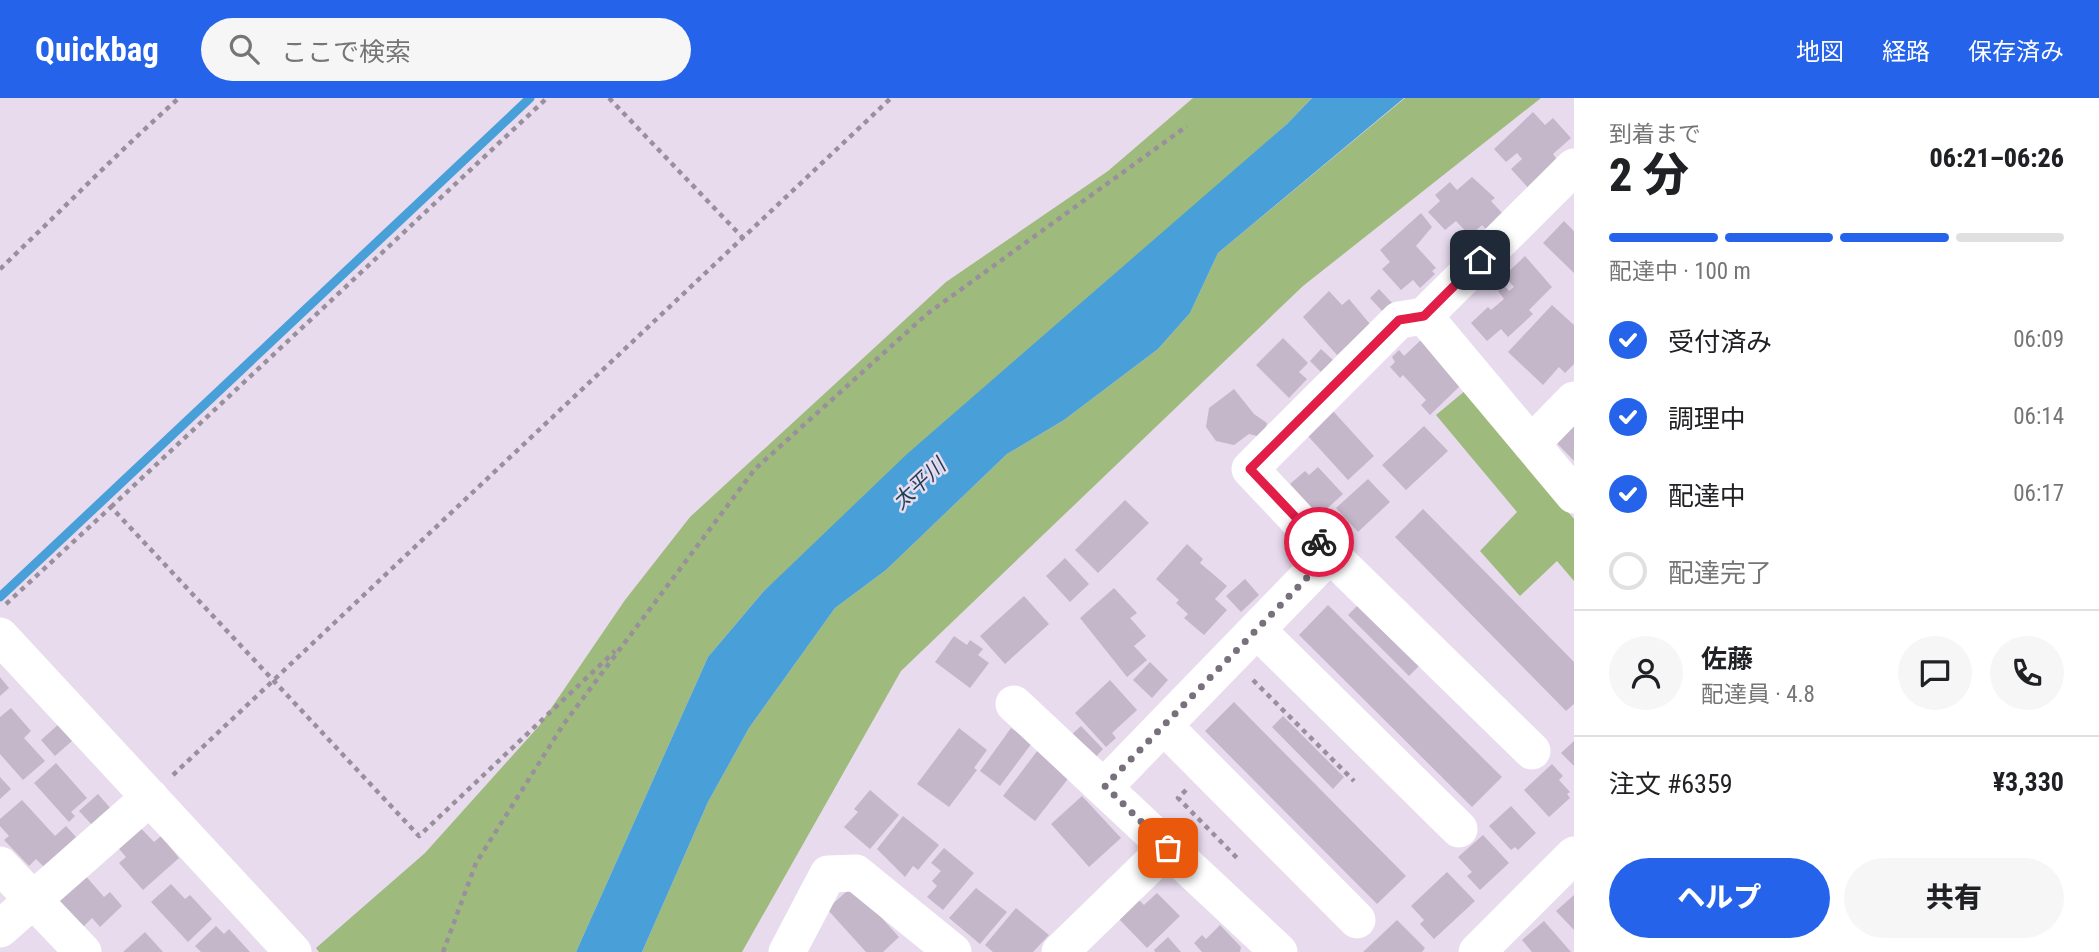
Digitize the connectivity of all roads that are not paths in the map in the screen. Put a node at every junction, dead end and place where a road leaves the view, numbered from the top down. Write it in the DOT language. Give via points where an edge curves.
graph roads {
  1 [pos="1574,167"];
  2 [pos="1424,316"];
  3 [pos="1574,400"];
  4 [pos="1531,444"];
  5 [pos="1574,495"];
  6 [pos="1330,554"];
  7 [pos="1257,630"];
  8 [pos="0,636"];
  9 [pos="1014,704"];
  10 [pos="1164,726"];
  11 [pos="1532,751"];
  12 [pos="1105,786"];
  13 [pos="150,797"];
  14 [pos="1459,829"];
  15 [pos="1168,848"];
  16 [pos="1574,855"];
  17 [pos="0,866"];
  18 [pos="33,900"];
  19 [pos="1357,920"];
  20 [pos="0,929"];
  21 [pos="1275,951"];
  22 [pos="83,952"];
  23 [pos="293,952"];
  24 [pos="787,952"];
  25 [pos="953,952"];
  26 [pos="1060,952"];
  27 [pos="1477,952"];
  1 -- 2 [label="street"];
  2 -- 4 [label="street"];
  2 -- 6 [label="street" via="1399,320 1250,469"];
  3 -- 4 [label="street"];
  4 -- 5 [label="street"];
  6 -- 7 [label="street"];
  6 -- 11 [label="street"];
  7 -- 10 [label="street"];
  7 -- 14 [label="street"];
  8 -- 13 [label="street"];
  9 -- 12 [label="street"];
  10 -- 12 [label="street"];
  10 -- 19 [label="street"];
  12 -- 15 [label="street"];
  13 -- 18 [label="street"];
  13 -- 23 [label="street"];
  15 -- 21 [label="street"];
  15 -- 26 [label="street"];
  16 -- 27 [label="street"];
  17 -- 18 [label="street"];
  18 -- 20 [label="street"];
  18 -- 22 [label="street"];
  24 -- 25 [label="street" via="828,874 856,873"];
}
